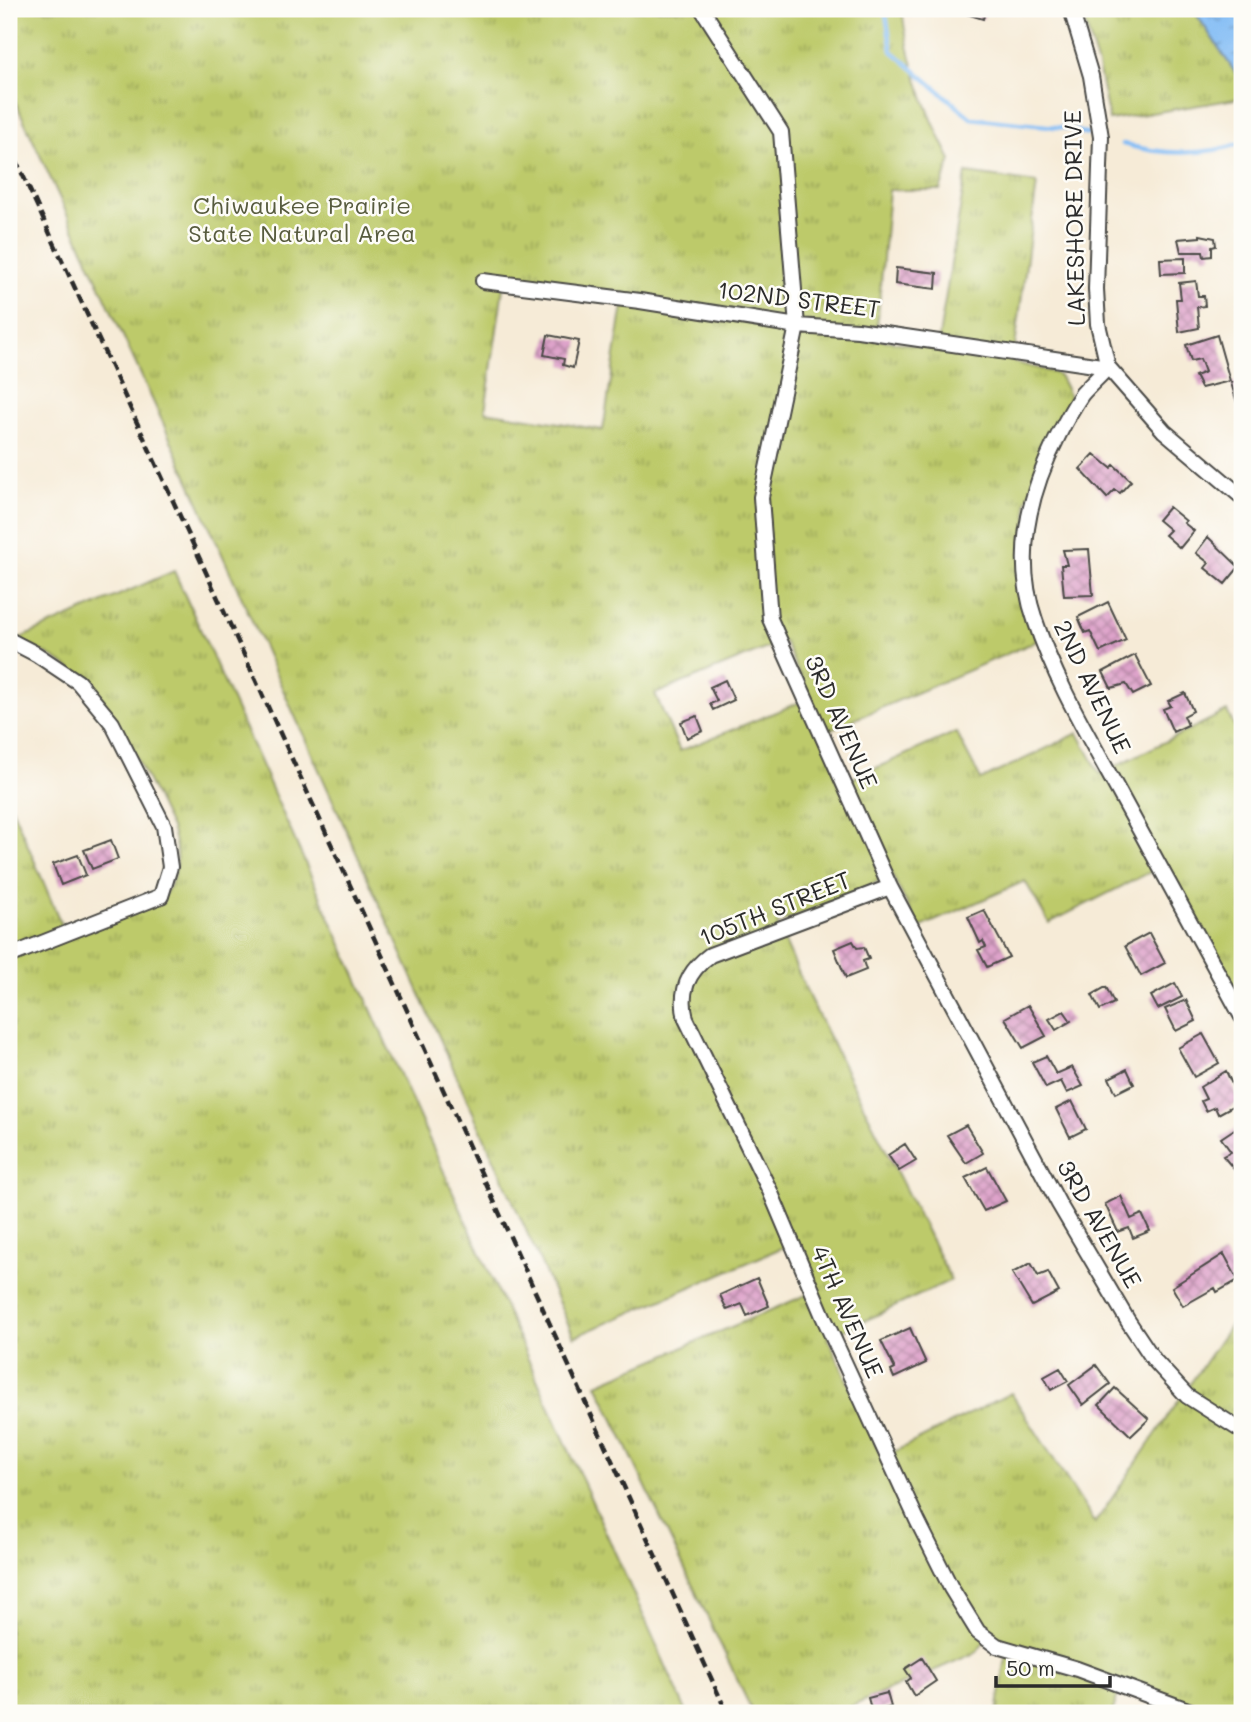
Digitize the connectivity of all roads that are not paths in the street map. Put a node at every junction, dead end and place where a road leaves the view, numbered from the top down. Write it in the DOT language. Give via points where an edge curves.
graph roads {
  1 [pos="702,9"];
  2 [pos="1071,9"];
  3 [pos="483,281"];
  4 [pos="797,326"];
  5 [pos="1108,368"];
  6 [pos="1242,498"];
  7 [pos="9,640"];
  8 [pos="890,887"];
  9 [pos="9,956"];
  10 [pos="685,984"];
  11 [pos="1242,1017"];
  12 [pos="1242,1431"];
  13 [pos="1196,1713"];
  1 -- 4 [label="street, 3RD AVENUE" via="781,132"];
  2 -- 5 [label="street, LAKESHORE DRIVE" via="1091,76 1101,137 1096,289"];
  3 -- 4 [label="street, 102ND STREET"];
  4 -- 5 [label="street, 102ND STREET" via="858,330"];
  4 -- 8 [label="street, 3RD AVENUE" via="761,497 770,619"];
  5 -- 6 [label="street, LAKESHORE DRIVE" via="1164,430"];
  5 -- 11 [label="street, 2ND AVENUE" via="1067,419 1037,484 1027,520 1028,591 1046,649 1075,710"];
  7 -- 9 [label="street" via="78,682 112,723 164,826 170,867 161,896"];
  8 -- 10 [label="street, 105TH STREET" via="710,955"];
  8 -- 12 [label="street, 3RD AVENUE" via="1059,1205 1154,1360 1187,1396"];
  10 -- 13 [label="street, 4TH AVENUE" via="682,1006 693,1037 770,1191 917,1520 966,1616 997,1646 1077,1669"];
}
